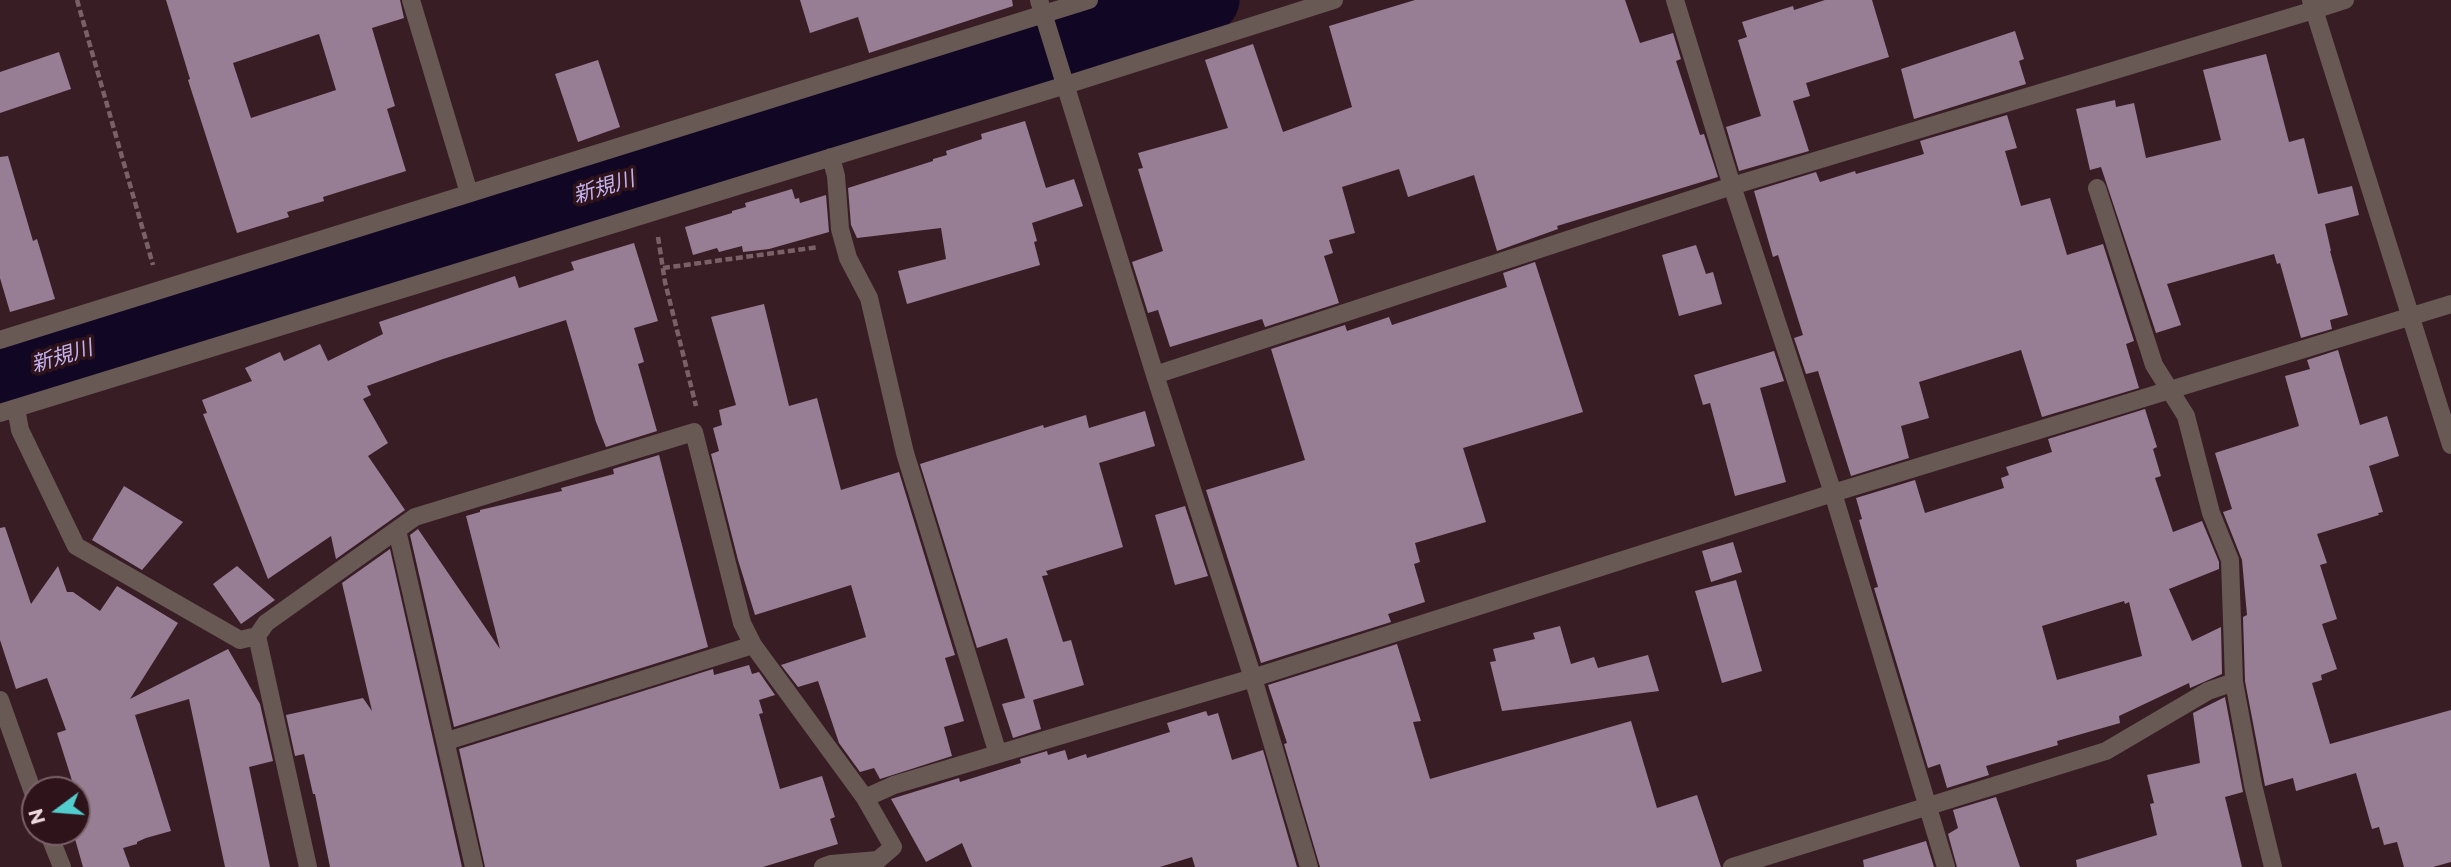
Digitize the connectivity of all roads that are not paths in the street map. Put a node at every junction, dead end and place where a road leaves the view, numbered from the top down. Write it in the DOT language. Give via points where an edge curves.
graph roads {
  1 [pos="411,0"];
  2 [pos="1089,0"];
  3 [pos="1334,0"];
  4 [pos="1675,0"];
  5 [pos="2345,0"];
  6 [pos="2313,5"];
  7 [pos="1044,14"];
  8 [pos="1064,79"];
  9 [pos="831,157"];
  10 [pos="1732,186"];
  11 [pos="2097,188"];
  12 [pos="469,193"];
  13 [pos="2451,303"];
  14 [pos="2412,316"];
  15 [pos="0,340"];
  16 [pos="1155,375"];
  17 [pos="2170,391"];
  18 [pos="8,410"];
  19 [pos="2451,445"];
  20 [pos="1833,493"];
  21 [pos="397,530"];
  22 [pos="257,636"];
  23 [pos="753,645"];
  24 [pos="1253,678"];
  25 [pos="2234,682"];
  26 [pos="0,699"];
  27 [pos="447,741"];
  28 [pos="998,754"];
  29 [pos="27,776"];
  30 [pos="865,798"];
  31 [pos="1926,806"];
  32 [pos="54,846"];
  33 [pos="62,867"];
  34 [pos="308,867"];
  35 [pos="474,867"];
  36 [pos="823,867"];
  37 [pos="1309,867"];
  38 [pos="1732,867"];
  39 [pos="1946,867"];
  40 [pos="2273,867"];
  1 -- 12 [label="street"];
  2 -- 7 [label="street"];
  3 -- 8 [label="street"];
  4 -- 10 [label="street"];
  5 -- 6 [label="street"];
  6 -- 10 [label="street"];
  6 -- 14 [label="street"];
  7 -- 8 [label="street"];
  7 -- 12 [label="street"];
  8 -- 9 [label="street"];
  8 -- 16 [label="street"];
  9 -- 18 [label="street"];
  9 -- 28 [label="street" via="844,244 869,298 905,453"];
  10 -- 16 [label="street"];
  10 -- 20 [label="street"];
  11 -- 17 [label="street" via="2154,365"];
  12 -- 15 [label="street"];
  13 -- 14 [label="street"];
  14 -- 17 [label="street"];
  14 -- 19 [label="street"];
  16 -- 24 [label="street"];
  17 -- 20 [label="street"];
  17 -- 25 [label="street" via="2186,416 2211,513 2230,560"];
  18 -- 22 [label="street" via="76,546 240,639"];
  20 -- 24 [label="street"];
  20 -- 31 [label="street"];
  21 -- 22 [label="street" via="266,623"];
  21 -- 23 [label="street" via="415,517 694,432 742,623"];
  21 -- 27 [label="street"];
  22 -- 34 [label="street"];
  23 -- 27 [label="street"];
  23 -- 30 [label="street"];
  24 -- 28 [label="street"];
  24 -- 37 [label="street"];
  25 -- 31 [label="street" via="2208,691 2106,751"];
  25 -- 40 [label="street" via="2252,785"];
  26 -- 29 [label="street"];
  27 -- 35 [label="street"];
  28 -- 30 [label="street"];
  30 -- 36 [label="street" via="893,847 878,860"];
  31 -- 38 [label="street"];
  31 -- 39 [label="street"];
  32 -- 33 [label="street"];
}
